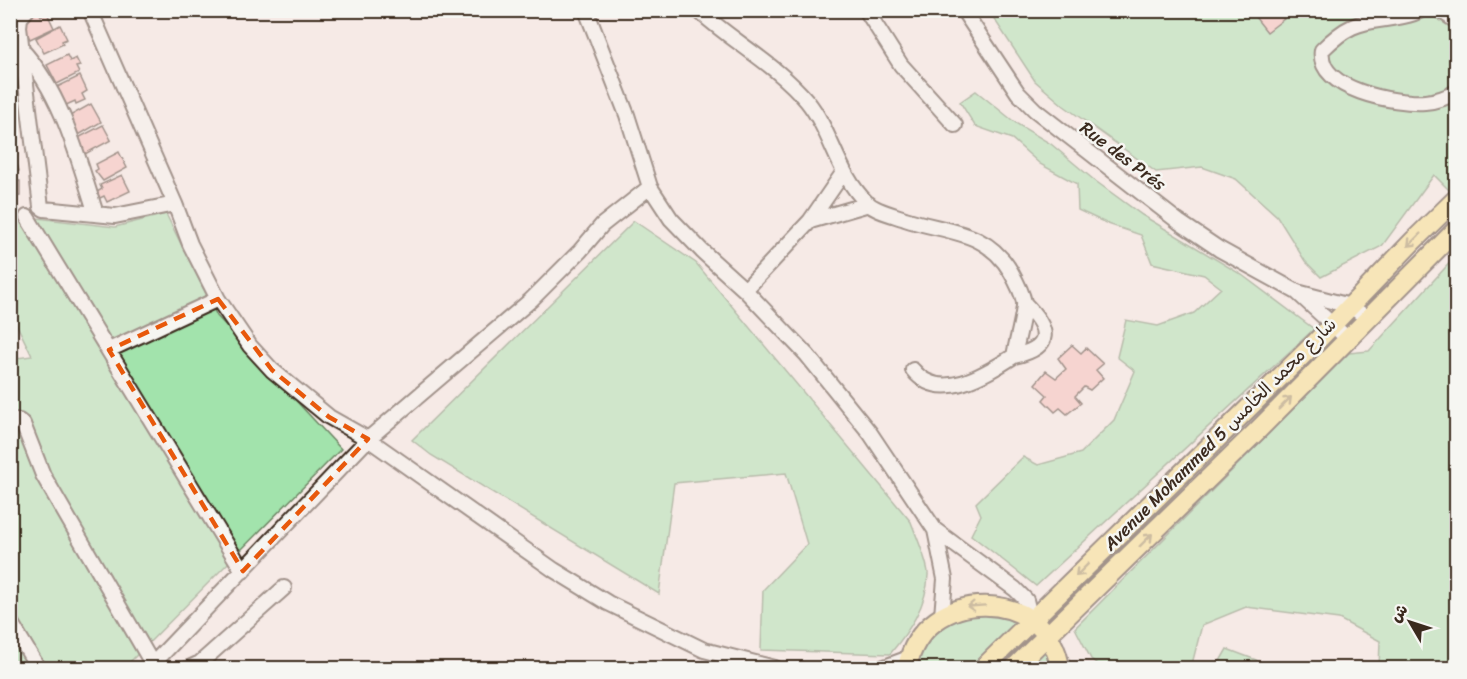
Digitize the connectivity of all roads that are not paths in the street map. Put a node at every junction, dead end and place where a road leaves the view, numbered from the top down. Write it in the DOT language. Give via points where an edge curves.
graph roads {
  1 [pos="27,10"];
  2 [pos="90,10"];
  3 [pos="586,10"];
  4 [pos="698,10"];
  5 [pos="866,10"];
  6 [pos="963,10"];
  7 [pos="1421,10"];
  8 [pos="1440,10"];
  9 [pos="1456,21"];
  10 [pos="21,49"];
  11 [pos="1456,92"];
  12 [pos="955,125"];
  13 [pos="843,173"];
  14 [pos="650,187"];
  15 [pos="1456,200"];
  16 [pos="175,204"];
  17 [pos="869,204"];
  18 [pos="96,214"];
  19 [pos="27,216"];
  20 [pos="810,221"];
  21 [pos="1456,230"];
  22 [pos="745,290"];
  23 [pos="1297,292"];
  24 [pos="218,299"];
  25 [pos="1024,303"];
  26 [pos="1350,306"];
  27 [pos="1369,319"];
  28 [pos="1333,324"];
  29 [pos="1349,340"];
  30 [pos="109,350"];
  31 [pos="1014,356"];
  32 [pos="913,370"];
  33 [pos="10,419"];
  34 [pos="368,440"];
  35 [pos="935,530"];
  36 [pos="243,571"];
  37 [pos="284,588"];
  38 [pos="942,616"];
  39 [pos="1031,620"];
  40 [pos="10,621"];
  41 [pos="1047,636"];
  42 [pos="908,663"];
  43 [pos="1062,666"];
  44 [pos="155,667"];
  45 [pos="38,669"];
  46 [pos="189,669"];
  47 [pos="775,669"];
  48 [pos="882,669"];
  49 [pos="983,669"];
  50 [pos="1014,669"];
  1 -- 10 [label="street" via="20,18"];
  2 -- 16 [label="street"];
  3 -- 14 [label="street"];
  4 -- 13 [label="street" via="790,82 808,103"];
  5 -- 12 [label="street" via="901,65"];
  6 -- 23 [label="street, Rue des Prés" via="1018,93 1035,110 1179,222"];
  7 -- 11 [label="street" via="1352,26 1322,50 1324,66 1346,86 1384,99 1427,102 1445,99"];
  8 -- 9 [label="street"];
  10 -- 18 [label="street" via="52,96"];
  10 -- 18 [label="street" via="41,207"];
  13 -- 17 [label="street"];
  13 -- 20 [label="street"];
  14 -- 22 [label="street" via="671,219"];
  14 -- 34 [label="street" via="602,225 531,300"];
  15 -- 26 [label="main road, Avenue Mohammed 5 شارع محمد الخامس, one-way"];
  16 -- 18 [label="street" via="121,216"];
  16 -- 24 [label="street"];
  17 -- 20 [label="street"];
  17 -- 25 [label="street" via="992,247 1014,277"];
  19 -- 30 [label="street"];
  20 -- 22 [label="street"];
  21 -- 27 [label="main road, Avenue Mohammed 5 شارع محمد الخامس"];
  22 -- 35 [label="street" via="839,392"];
  23 -- 26 [label="street, Rue des Prés"];
  23 -- 28 [label="street, Rue des Prés"];
  24 -- 30 [label="street"];
  24 -- 34 [label="street" via="272,370 329,417"];
  25 -- 31 [label="street"];
  25 -- 31 [label="street" via="1041,323 1043,338 1031,352"];
  26 -- 27 [label="street, Rue des Prés"];
  26 -- 28 [label="main road, Avenue Mohammed 5 شارع محمد الخامس"];
  27 -- 29 [label="main road, Avenue Mohammed 5 شارع محمد الخامس"];
  28 -- 29 [label="street, Rue des Prés"];
  28 -- 39 [label="main road, Avenue Mohammed 5 شارع محمد الخامس, one-way"];
  41 -- 29 [label="main road, Avenue Mohammed 5 شارع محمد الخامس, one-way"];
  30 -- 36 [label="street"];
  31 -- 32 [label="street" via="961,383 944,387 929,384"];
  33 -- 44 [label="street" via="23,424 43,475"];
  34 -- 36 [label="street"];
  34 -- 47 [label="street" via="554,570 608,603 704,650"];
  35 -- 38 [label="street" via="945,579"];
  35 -- 39 [label="street" via="1015,589 1026,600"];
  36 -- 44 [label="street"];
  37 -- 46 [label="street"];
  39 -- 38 [label="main road, one-way" via="998,606 969,606"];
  38 -- 42 [label="main road" via="917,642"];
  39 -- 41 [label="main road"];
  39 -- 49 [label="main road, Avenue Mohammed 5 شارع محمد الخامس"];
  40 -- 45 [label="street"];
  41 -- 43 [label="main road"];
  41 -- 50 [label="main road, Avenue Mohammed 5 شارع محمد الخامس"];
  42 -- 48 [label="street"];
}
